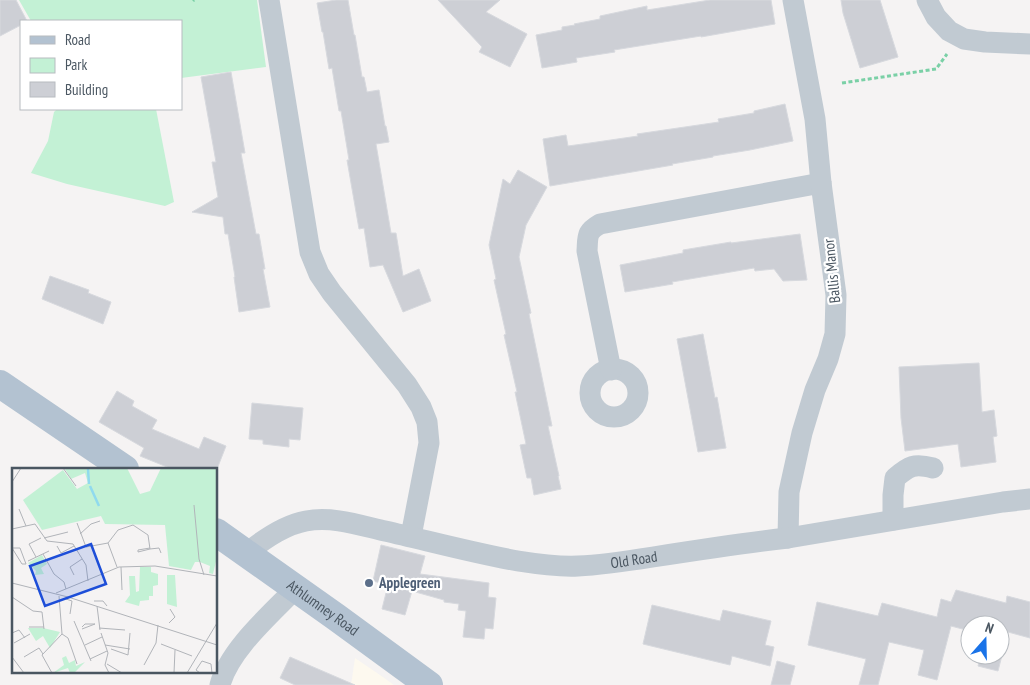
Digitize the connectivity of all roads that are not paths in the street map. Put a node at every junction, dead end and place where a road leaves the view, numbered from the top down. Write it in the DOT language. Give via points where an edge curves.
graph roads {
  1 [pos="269,0"];
  2 [pos="793,0"];
  3 [pos="927,0"];
  4 [pos="1030,44"];
  5 [pos="821,183"];
  6 [pos="610,370"];
  7 [pos="0,384"];
  8 [pos="124,468"];
  9 [pos="933,468"];
  10 [pos="1030,499"];
  11 [pos="893,520"];
  12 [pos="218,533"];
  13 [pos="411,536"];
  14 [pos="788,538"];
  15 [pos="247,553"];
  16 [pos="296,588"];
  17 [pos="220,685"];
  18 [pos="429,685"];
  1 -- 13 [label="street" via="310,252 332,293 407,385 428,422 429,443"];
  2 -- 5 [label="street, Ballis Manor" via="815,119"];
  3 -- 4 [label="street" via="936,17 964,39"];
  5 -- 6 [label="street" via="600,224 591,230 587,251"];
  5 -- 14 [label="street, Ballis Manor" via="836,295 835,334 802,434 789,492"];
  7 -- 8 [label="main road"];
  9 -- 11 [label="street" via="922,465 907,468 894,478"];
  10 -- 11 [label="street, Old Road"];
  11 -- 14 [label="street, Old Road"];
  12 -- 15 [label="main road, Athlumney Road"];
  13 -- 14 [label="street, Old Road" via="500,558 542,565 577,566"];
  13 -- 15 [label="street, Old Road" via="324,519 288,526 262,540"];
  15 -- 16 [label="main road, Athlumney Road"];
  16 -- 17 [label="street" via="247,639 231,661"];
  16 -- 18 [label="main road, Athlumney Road"];
}
